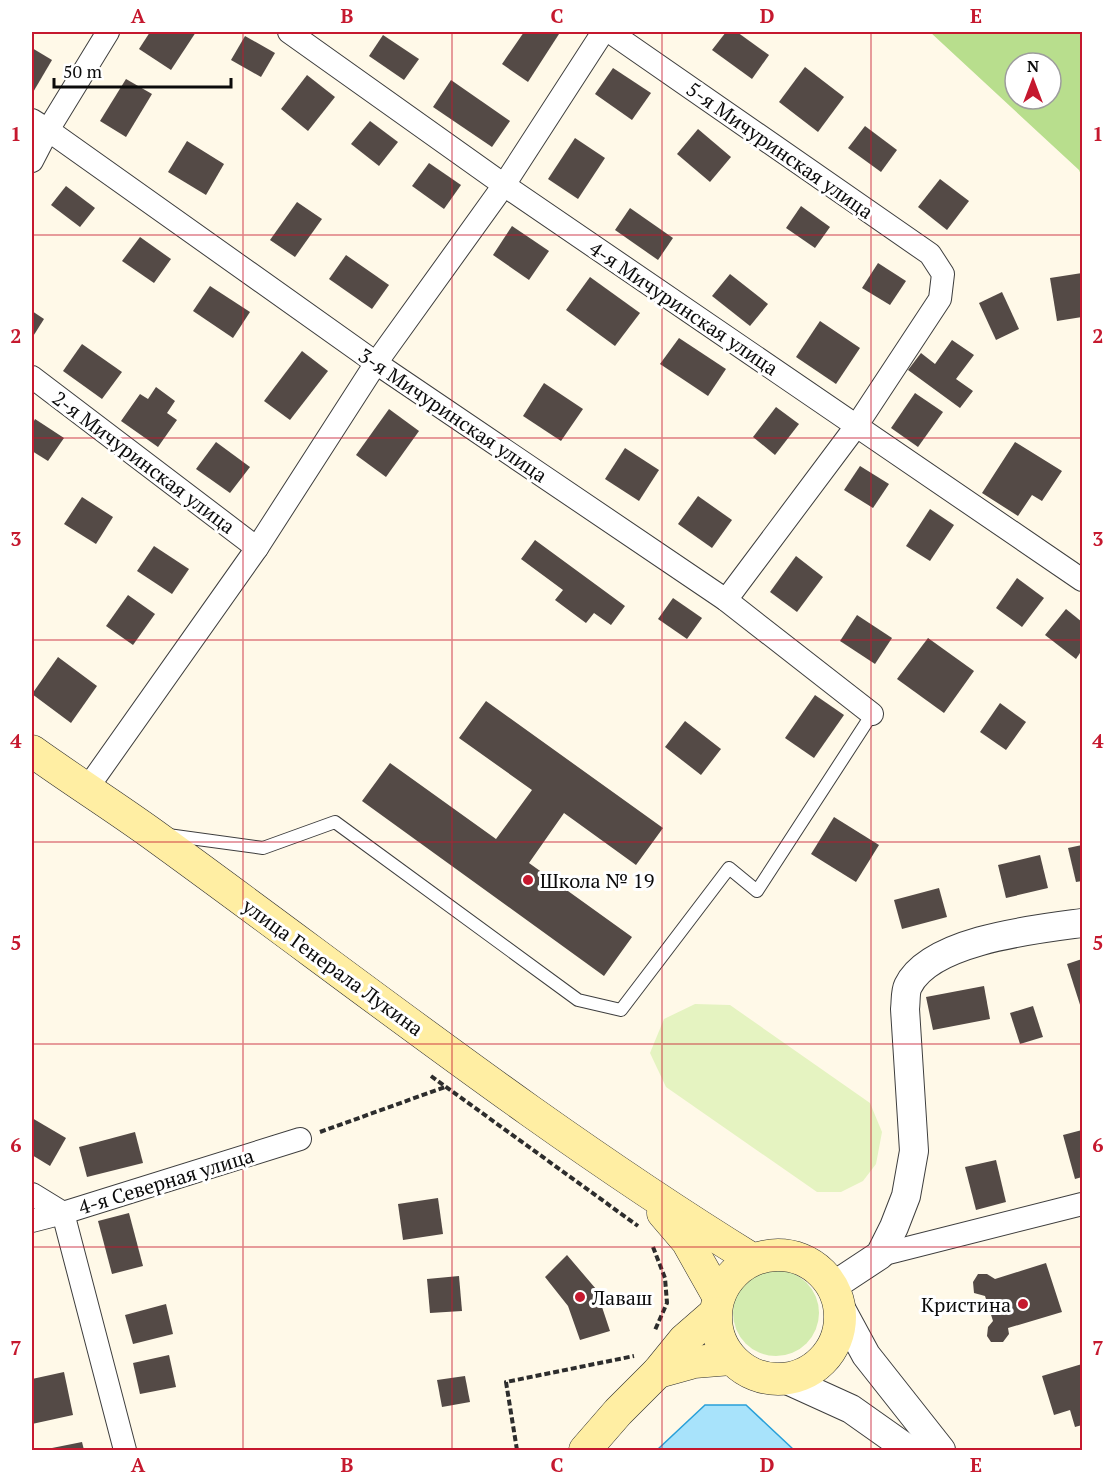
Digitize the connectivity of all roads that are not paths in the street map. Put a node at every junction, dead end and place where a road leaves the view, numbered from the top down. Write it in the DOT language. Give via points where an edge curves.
graph roads {
  1 [pos="108,32"];
  2 [pos="289,32"];
  3 [pos="603,32"];
  4 [pos="610,32"];
  5 [pos="40,125"];
  6 [pos="32,161"];
  7 [pos="504,185"];
  8 [pos="376,363"];
  9 [pos="32,376"];
  10 [pos="857,425"];
  11 [pos="257,548"];
  12 [pos="1083,580"];
  13 [pos="726,600"];
  14 [pos="872,714"];
  15 [pos="32,751"];
  16 [pos="86,790"];
  17 [pos="149,832"];
  18 [pos="1083,923"];
  19 [pos="300,1139"];
  20 [pos="635,1185"];
  21 [pos="32,1194"];
  22 [pos="1083,1204"];
  23 [pos="63,1213"];
  24 [pos="32,1221"];
  25 [pos="880,1255"];
  26 [pos="752,1259"];
  27 [pos="836,1296"];
  28 [pos="716,1305"];
  29 [pos="731,1359"];
  30 [pos="651,1363"];
  31 [pos="785,1379"];
  32 [pos="125,1450"];
  33 [pos="585,1450"];
  34 [pos="909,1450"];
  35 [pos="941,1450"];
  1 -- 5 [label="street"];
  2 -- 7 [label="street, 4-я Мичуринская улица"];
  3 -- 7 [label="street"];
  4 -- 10 [label="street, 5-я Мичуринская улица" via="930,254 943,274 940,299"];
  5 -- 6 [label="street"];
  5 -- 8 [label="street, 3-я Мичуринская улица"];
  7 -- 8 [label="street"];
  7 -- 10 [label="street, 4-я Мичуринская улица"];
  8 -- 11 [label="street"];
  8 -- 13 [label="street, 3-я Мичуринская улица"];
  9 -- 11 [label="street, 2-я Мичуринская улица"];
  10 -- 12 [label="street, 4-я Мичуринская улица"];
  10 -- 13 [label="street"];
  11 -- 16 [label="street"];
  13 -- 14 [label="street, 3-я Мичуринская улица"];
  14 -- 17 [label="lane" via="757,891 729,868 621,1010 578,1000 335,822 263,848"];
  15 -- 16 [label="main road, улица Генерала Лукина"];
  16 -- 17 [label="main road, улица Генерала Лукина"];
  17 -- 20 [label="main road, улица Генерала Лукина"];
  18 -- 25 [label="street" via="1032,929 973,943 930,962 908,987 905,1009 914,1151 906,1196"];
  19 -- 23 [label="street, 4-я Северная улица"];
  20 -- 26 [label="main road, улица Генерала Лукина"];
  20 -- 28 [label="main road, улица Генерала Лукина" via="679,1230"];
  21 -- 23 [label="street"];
  22 -- 25 [label="street"];
  23 -- 24 [label="street, 4-я Северная улица"];
  23 -- 32 [label="street"];
  25 -- 27 [label="street"];
  26 -- 27 [label="main road" via="783,1254 812,1263"];
  26 -- 28 [label="main road" via="731,1274"];
  27 -- 31 [label="main road" via="840,1327 833,1346 821,1362"];
  27 -- 35 [label="street" via="866,1354"];
  28 -- 29 [label="main road" via="718,1338"];
  28 -- 30 [label="main road" via="684,1340"];
  29 -- 30 [label="main road"];
  29 -- 31 [label="main road" via="756,1375"];
  30 -- 33 [label="main road" via="618,1412"];
  31 -- 34 [label="street" via="851,1409"];
}
